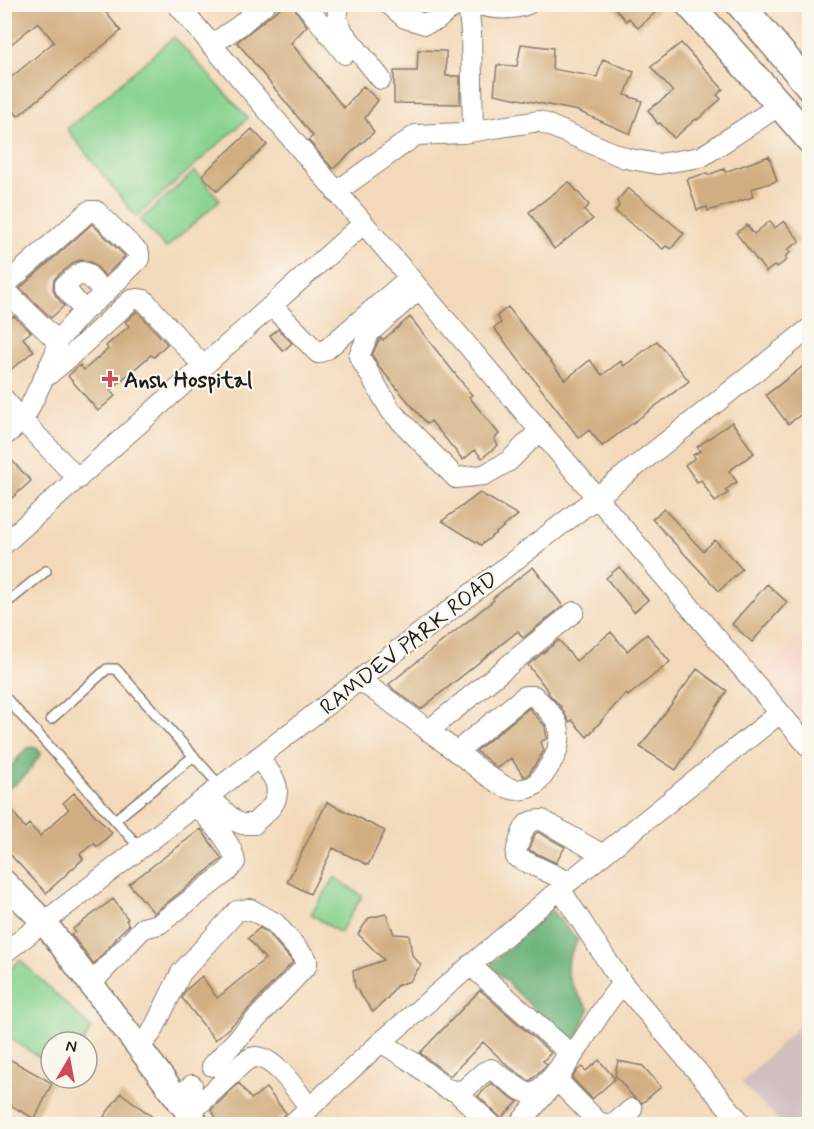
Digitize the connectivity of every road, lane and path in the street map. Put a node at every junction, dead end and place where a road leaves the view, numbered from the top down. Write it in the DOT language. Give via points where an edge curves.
graph roads {
  1 [pos="177,4"];
  2 [pos="265,4"];
  3 [pos="305,4"];
  4 [pos="339,4"];
  5 [pos="389,4"];
  6 [pos="460,4"];
  7 [pos="468,4"];
  8 [pos="477,4"];
  9 [pos="528,4"];
  10 [pos="689,4"];
  11 [pos="740,4"];
  12 [pos="248,11"];
  13 [pos="211,45"];
  14 [pos="361,74"];
  15 [pos="381,79"];
  16 [pos="810,87"];
  17 [pos="780,105"];
  18 [pos="473,131"];
  19 [pos="810,140"];
  20 [pos="336,192"];
  21 [pos="363,224"];
  22 [pos="414,283"];
  23 [pos="105,293"];
  24 [pos="272,306"];
  25 [pos="84,311"];
  26 [pos="810,328"];
  27 [pos="57,341"];
  28 [pos="204,367"];
  29 [pos="43,378"];
  30 [pos="4,399"];
  31 [pos="23,421"];
  32 [pos="540,430"];
  33 [pos="4,436"];
  34 [pos="78,479"];
  35 [pos="597,497"];
  36 [pos="4,544"];
  37 [pos="46,571"];
  38 [pos="4,605"];
  39 [pos="574,612"];
  40 [pos="359,680"];
  41 [pos="4,696"];
  42 [pos="780,713"];
  43 [pos="51,719"];
  44 [pos="428,731"];
  45 [pos="810,748"];
  46 [pos="456,752"];
  47 [pos="194,756"];
  48 [pos="257,758"];
  49 [pos="208,796"];
  50 [pos="115,820"];
  51 [pos="140,848"];
  52 [pos="603,855"];
  53 [pos="4,882"];
  54 [pos="564,885"];
  55 [pos="44,922"];
  56 [pos="4,953"];
  57 [pos="470,965"];
  58 [pos="622,982"];
  59 [pos="91,984"];
  60 [pos="381,1042"];
  61 [pos="139,1048"];
  62 [pos="212,1066"];
  63 [pos="557,1080"];
  64 [pos="455,1091"];
  65 [pos="532,1095"];
  66 [pos="189,1106"];
  67 [pos="310,1108"];
  68 [pos="632,1109"];
  69 [pos="292,1125"];
  70 [pos="490,1125"];
  71 [pos="503,1125"];
  72 [pos="519,1125"];
  73 [pos="608,1125"];
  74 [pos="614,1125"];
  75 [pos="742,1125"];
  1 -- 13 [label="street"];
  2 -- 12 [label="street"];
  3 -- 14 [label="street"];
  4 -- 15 [label="street" via="337,19 343,32"];
  5 -- 6 [label="street" via="405,18 425,24"];
  7 -- 18 [label="street"];
  8 -- 9 [label="street" via="516,8"];
  10 -- 17 [label="main road"];
  11 -- 16 [label="main road"];
  12 -- 13 [label="street"];
  13 -- 20 [label="street"];
  17 -- 18 [label="street" via="700,157 658,164 625,158 539,121"];
  17 -- 19 [label="main road"];
  18 -- 20 [label="street" via="416,135"];
  20 -- 21 [label="street"];
  21 -- 22 [label="street"];
  21 -- 24 [label="street"];
  22 -- 24 [label="street" via="318,352"];
  22 -- 32 [label="street"];
  22 -- 32 [label="street" via="369,333 359,356 391,411 456,478 484,476 509,461"];
  23 -- 25 [label="street"];
  23 -- 25 [label="street" via="82,272 65,285"];
  23 -- 27 [label="street" via="139,259 139,253 96,211 89,211 5,285 5,290"];
  24 -- 28 [label="street"];
  25 -- 27 [label="street"];
  26 -- 35 [label="street, RAMDEV PARK ROAD"];
  27 -- 29 [label="street"];
  28 -- 29 [label="street" via="144,300 137,299 131,300"];
  28 -- 34 [label="street"];
  29 -- 31 [label="street"];
  30 -- 31 [label="street"];
  31 -- 33 [label="street"];
  31 -- 34 [label="street"];
  32 -- 35 [label="street"];
  34 -- 36 [label="street"];
  35 -- 40 [label="street, RAMDEV PARK ROAD"];
  35 -- 42 [label="street"];
  37 -- 38 [label="lane"];
  39 -- 44 [label="street"];
  40 -- 44 [label="street"];
  40 -- 48 [label="street, RAMDEV PARK ROAD"];
  41 -- 50 [label="lane"];
  42 -- 45 [label="street"];
  42 -- 52 [label="street"];
  43 -- 47 [label="lane" via="107,669 116,669"];
  44 -- 46 [label="street"];
  46 -- 46 [label="street" via="501,784 514,790 526,788 541,778 556,754 560,728 554,715 534,696 525,696"];
  47 -- 49 [label="lane"];
  47 -- 50 [label="lane"];
  48 -- 49 [label="street, RAMDEV PARK ROAD"];
  48 -- 49 [label="street" via="274,778 276,794 272,805 254,824 235,821"];
  49 -- 51 [label="street, RAMDEV PARK ROAD"];
  49 -- 59 [label="street" via="235,862 159,924 143,928"];
  50 -- 51 [label="lane"];
  51 -- 55 [label="street, RAMDEV PARK ROAD"];
  52 -- 54 [label="street"];
  52 -- 54 [label="street" via="542,820 530,822 524,827 516,857"];
  53 -- 55 [label="street"];
  54 -- 57 [label="street"];
  54 -- 58 [label="street"];
  55 -- 56 [label="street, RAMDEV PARK ROAD"];
  55 -- 59 [label="street"];
  57 -- 60 [label="street"];
  57 -- 65 [label="street" via="566,1049 563,1063"];
  58 -- 63 [label="street"];
  58 -- 75 [label="street"];
  59 -- 61 [label="street"];
  60 -- 64 [label="street" via="445,1088"];
  60 -- 67 [label="street"];
  61 -- 62 [label="street" via="152,1032 181,973 237,911 250,909 275,923 307,960 307,965"];
  61 -- 66 [label="street"];
  63 -- 72 [label="street"];
  63 -- 73 [label="street" via="598,1123"];
  64 -- 65 [label="street" via="491,1069"];
  64 -- 70 [label="street"];
  65 -- 71 [label="street"];
  66 -- 67 [label="street" via="256,1057 281,1072"];
  67 -- 69 [label="street"];
  68 -- 74 [label="street"];
}
